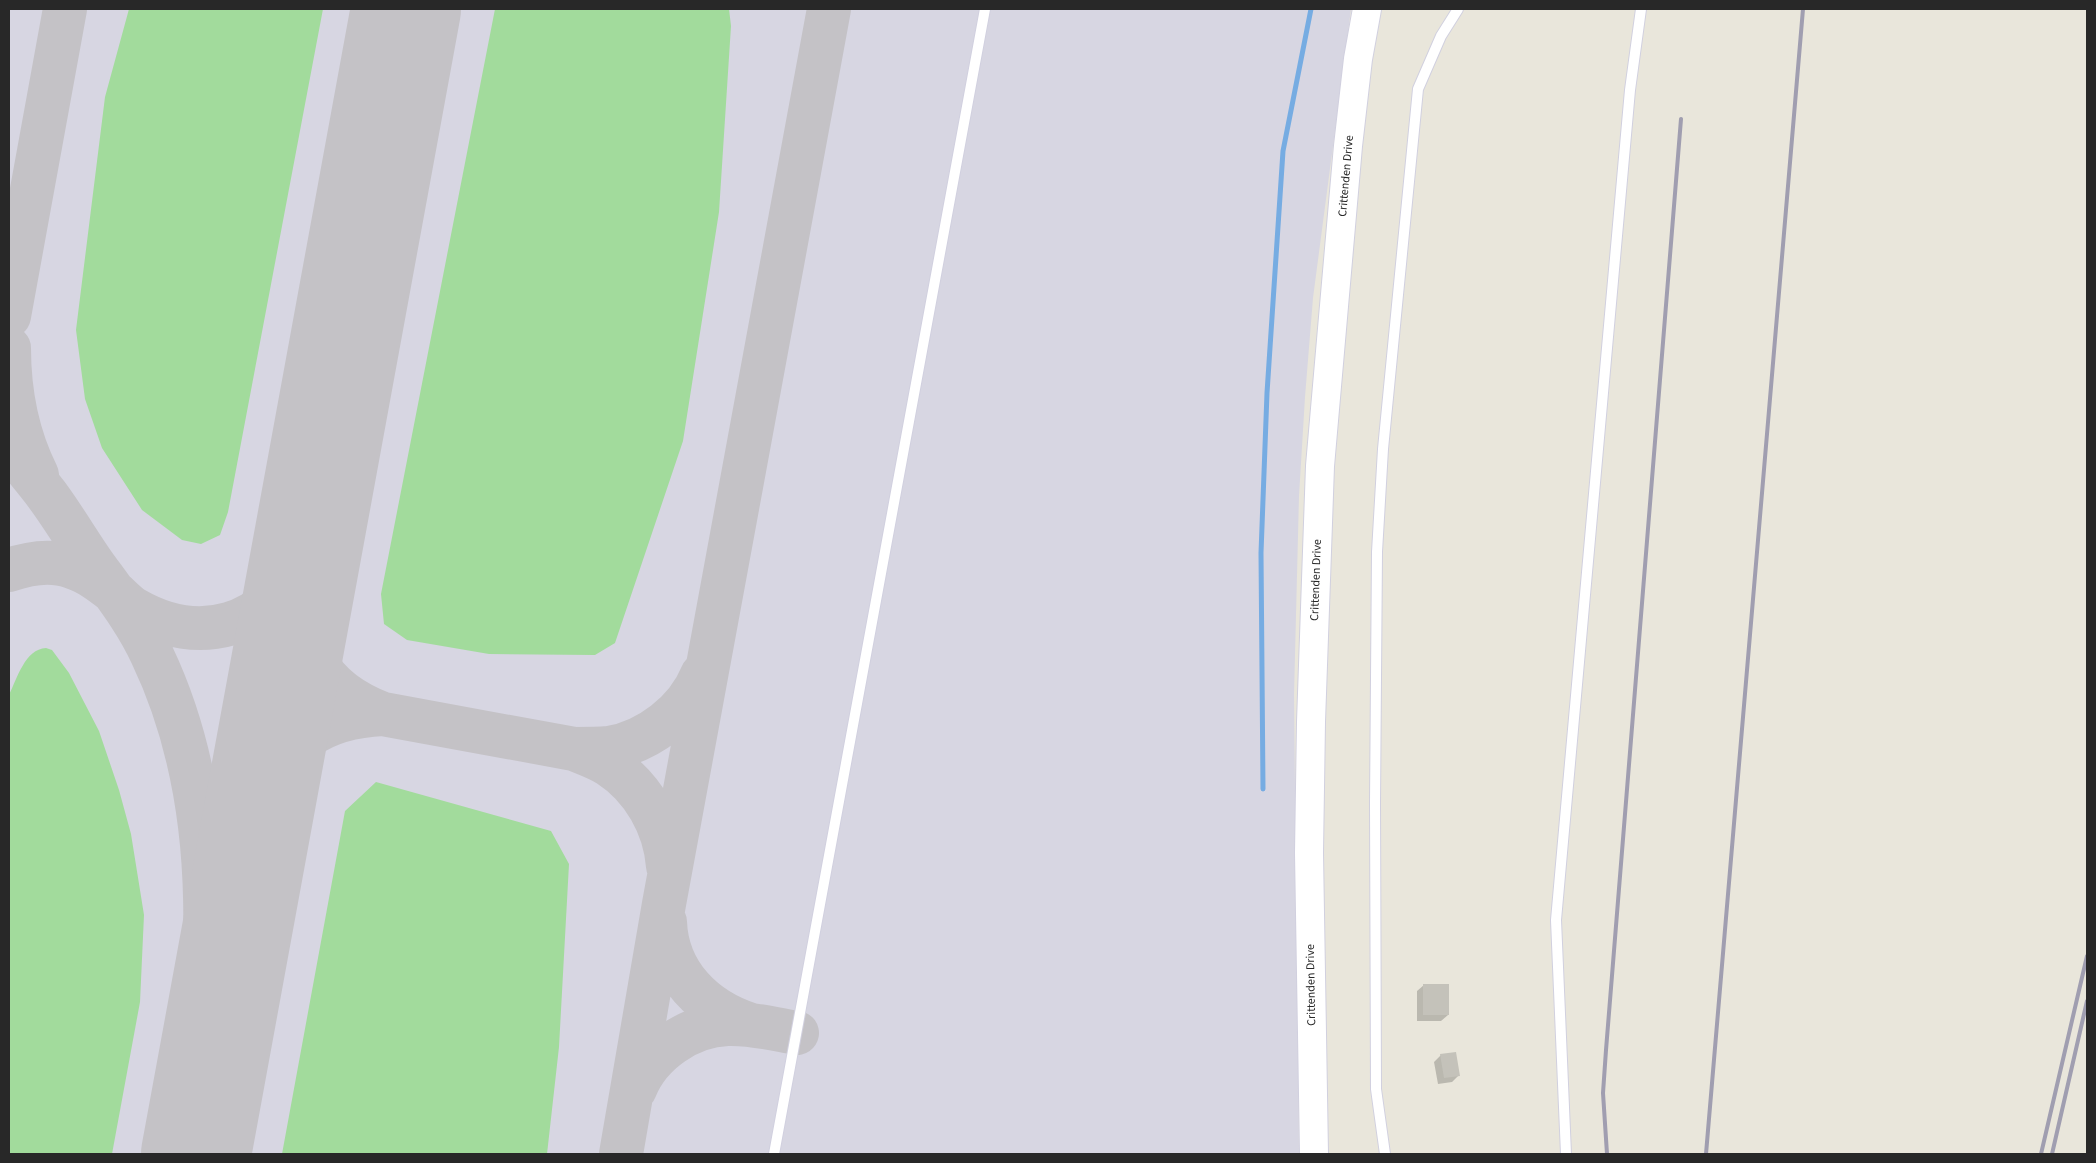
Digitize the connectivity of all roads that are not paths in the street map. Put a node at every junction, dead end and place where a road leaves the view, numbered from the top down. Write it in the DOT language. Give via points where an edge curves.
graph roads {
  1 [pos="985,9"];
  2 [pos="1367,9"];
  3 [pos="1458,9"];
  4 [pos="1641,9"];
  5 [pos="774,1154"];
  6 [pos="1314,1154"];
  7 [pos="1385,1154"];
  8 [pos="1566,1154"];
  1 -- 5 [label="lane"];
  2 -- 6 [label="street, Crittenden Drive" via="1348,146 1320,466 1309,852"];
  3 -- 7 [label="lane" via="1440,36 1418,89 1382,468 1375,643 1376,1089"];
  4 -- 8 [label="lane" via="1630,90 1556,920"];
}
